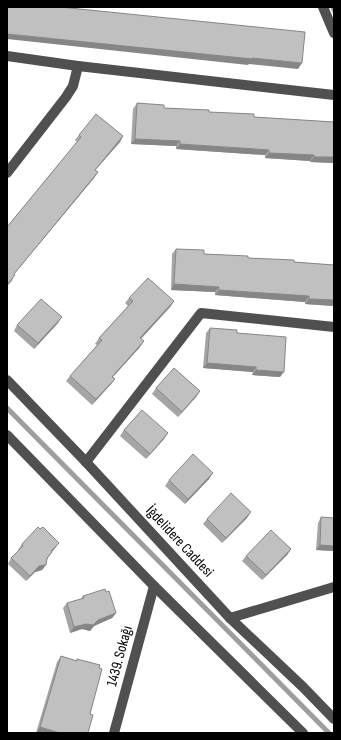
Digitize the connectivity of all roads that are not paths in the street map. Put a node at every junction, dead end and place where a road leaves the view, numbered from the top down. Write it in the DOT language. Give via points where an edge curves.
graph roads {
  1 [pos="323,7"];
  2 [pos="334,33"];
  3 [pos="7,56"];
  4 [pos="78,66"];
  5 [pos="334,95"];
  6 [pos="7,174"];
  7 [pos="334,327"];
  8 [pos="7,380"];
  9 [pos="7,435"];
  10 [pos="86,462"];
  11 [pos="154,586"];
  12 [pos="334,587"];
  13 [pos="230,618"];
  14 [pos="334,719"];
  15 [pos="114,733"];
  16 [pos="303,733"];
  1 -- 2 [label="street"];
  3 -- 4 [label="street"];
  4 -- 5 [label="street"];
  4 -- 6 [label="street" via="73,86"];
  7 -- 10 [label="street" via="201,313"];
  8 -- 10 [label="street, İğdelidere Caddesi"];
  9 -- 11 [label="street"];
  10 -- 13 [label="street, İğdelidere Caddesi"];
  11 -- 15 [label="street, 1439. Sokağı"];
  11 -- 16 [label="street"];
  12 -- 13 [label="street"];
  13 -- 14 [label="street, İğdelidere Caddesi"];
}
